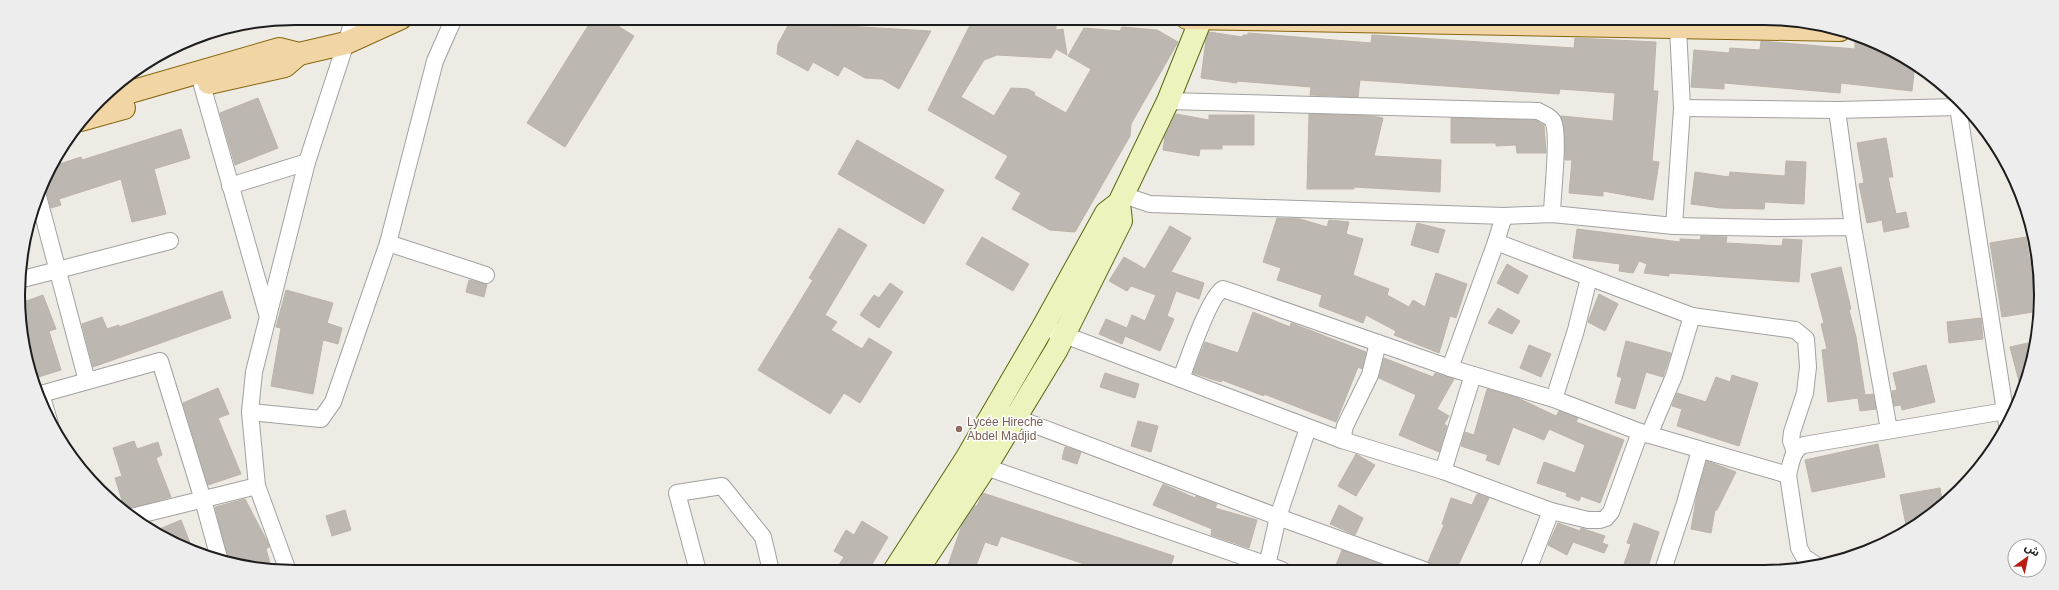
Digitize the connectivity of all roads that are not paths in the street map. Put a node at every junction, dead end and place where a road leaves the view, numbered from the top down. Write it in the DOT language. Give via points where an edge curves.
graph roads {
  1 [pos="352,25"];
  2 [pos="386,25"];
  3 [pos="451,25"];
  4 [pos="1198,25"];
  5 [pos="1589,25"];
  6 [pos="1678,28"];
  7 [pos="1815,30"];
  8 [pos="346,43"];
  9 [pos="299,54"];
  10 [pos="202,85"];
  11 [pos="111,98"];
  12 [pos="1168,101"];
  13 [pos="1953,102"];
  14 [pos="1682,108"];
  15 [pos="1959,108"];
  16 [pos="1837,110"];
  17 [pos="92,117"];
  18 [pos="307,162"];
  19 [pos="230,186"];
  20 [pos="1121,199"];
  21 [pos="40,205"];
  22 [pos="1552,214"];
  23 [pos="1504,216"];
  24 [pos="1674,226"];
  25 [pos="1853,226"];
  26 [pos="170,241"];
  27 [pos="1496,242"];
  28 [pos="388,243"];
  29 [pos="57,269"];
  30 [pos="486,275"];
  31 [pos="26,278"];
  32 [pos="1589,278"];
  33 [pos="1692,316"];
  34 [pos="268,319"];
  35 [pos="1043,327"];
  36 [pos="1064,335"];
  37 [pos="1378,343"];
  38 [pos="1450,368"];
  39 [pos="1473,375"];
  40 [pos="1180,379"];
  41 [pos="87,381"];
  42 [pos="44,393"];
  43 [pos="1554,399"];
  44 [pos="995,409"];
  45 [pos="250,412"];
  46 [pos="2006,415"];
  47 [pos="1016,418"];
  48 [pos="2004,418"];
  49 [pos="1308,428"];
  50 [pos="1889,430"];
  51 [pos="1644,434"];
  52 [pos="1342,440"];
  53 [pos="1700,450"];
  54 [pos="1795,452"];
  55 [pos="975,464"];
  56 [pos="1443,471"];
  57 [pos="1788,475"];
  58 [pos="257,486"];
  59 [pos="203,500"];
  60 [pos="1551,511"];
  61 [pos="139,515"];
  62 [pos="1278,517"];
  63 [pos="218,554"];
  64 [pos="1810,561"];
  65 [pos="286,564"];
  66 [pos="696,565"];
  67 [pos="770,565"];
  68 [pos="899,565"];
  69 [pos="920,565"];
  70 [pos="1258,565"];
  71 [pos="1267,565"];
  72 [pos="1410,565"];
  73 [pos="1530,565"];
  74 [pos="1665,565"];
  1 -- 8 [label="street"];
  2 -- 8 [label="main road"];
  3 -- 28 [label="street" via="435,61"];
  4 -- 12 [label="street"];
  5 -- 6 [label="main road"];
  6 -- 7 [label="main road"];
  6 -- 14 [label="street"];
  8 -- 9 [label="main road"];
  8 -- 18 [label="street"];
  9 -- 10 [label="main road" via="285,66"];
  9 -- 11 [label="main road" via="278,49"];
  10 -- 17 [label="main road"];
  10 -- 19 [label="street"];
  12 -- 20 [label="street"];
  12 -- 22 [label="street" via="1538,111 1553,122 1556,136"];
  13 -- 16 [label="street"];
  14 -- 16 [label="street"];
  14 -- 24 [label="street"];
  15 -- 46 [label="street"];
  16 -- 25 [label="street"];
  18 -- 19 [label="street"];
  18 -- 34 [label="street"];
  19 -- 34 [label="street"];
  20 -- 23 [label="street" via="1150,204"];
  20 -- 35 [label="street" via="1106,213"];
  20 -- 36 [label="street" via="1121,221"];
  21 -- 29 [label="street"];
  22 -- 23 [label="street"];
  22 -- 24 [label="street"];
  23 -- 27 [label="street"];
  24 -- 25 [label="street"];
  25 -- 50 [label="street"];
  26 -- 29 [label="street"];
  27 -- 32 [label="street"];
  27 -- 38 [label="street"];
  28 -- 30 [label="street"];
  28 -- 45 [label="street" via="333,402 325,415 321,419"];
  29 -- 31 [label="street"];
  29 -- 41 [label="street"];
  32 -- 33 [label="street"];
  32 -- 43 [label="street"];
  33 -- 51 [label="street" via="1674,376"];
  33 -- 54 [label="street" via="1794,330 1806,339 1807,382 1792,432 1791,441"];
  34 -- 45 [label="street" via="254,372"];
  35 -- 36 [label="street"];
  35 -- 44 [label="street"];
  36 -- 40 [label="street"];
  36 -- 47 [label="street"];
  37 -- 38 [label="street"];
  37 -- 40 [label="street" via="1223,288 1218,291 1209,307"];
  37 -- 52 [label="street" via="1370,375 1345,426"];
  38 -- 39 [label="street"];
  39 -- 43 [label="street"];
  39 -- 56 [label="street"];
  40 -- 49 [label="street"];
  41 -- 42 [label="street"];
  41 -- 59 [label="street" via="160,361"];
  43 -- 51 [label="street"];
  44 -- 47 [label="street"];
  44 -- 55 [label="street"];
  45 -- 58 [label="street"];
  47 -- 55 [label="street"];
  47 -- 62 [label="street"];
  48 -- 50 [label="street"];
  49 -- 52 [label="street"];
  49 -- 62 [label="street"];
  50 -- 54 [label="street" via="1804,444"];
  51 -- 53 [label="street"];
  51 -- 60 [label="street" via="1611,512 1606,518 1588,520"];
  52 -- 56 [label="street"];
  53 -- 57 [label="street"];
  53 -- 74 [label="street"];
  54 -- 57 [label="street"];
  55 -- 68 [label="street"];
  55 -- 69 [label="street"];
  55 -- 70 [label="street"];
  56 -- 60 [label="street"];
  57 -- 64 [label="street" via="1799,548 1804,557"];
  58 -- 59 [label="street"];
  58 -- 65 [label="street"];
  59 -- 61 [label="street"];
  59 -- 63 [label="street"];
  60 -- 73 [label="street"];
  62 -- 71 [label="street"];
  62 -- 72 [label="street"];
  66 -- 67 [label="street" via="677,494 722,486 763,537"];
}
